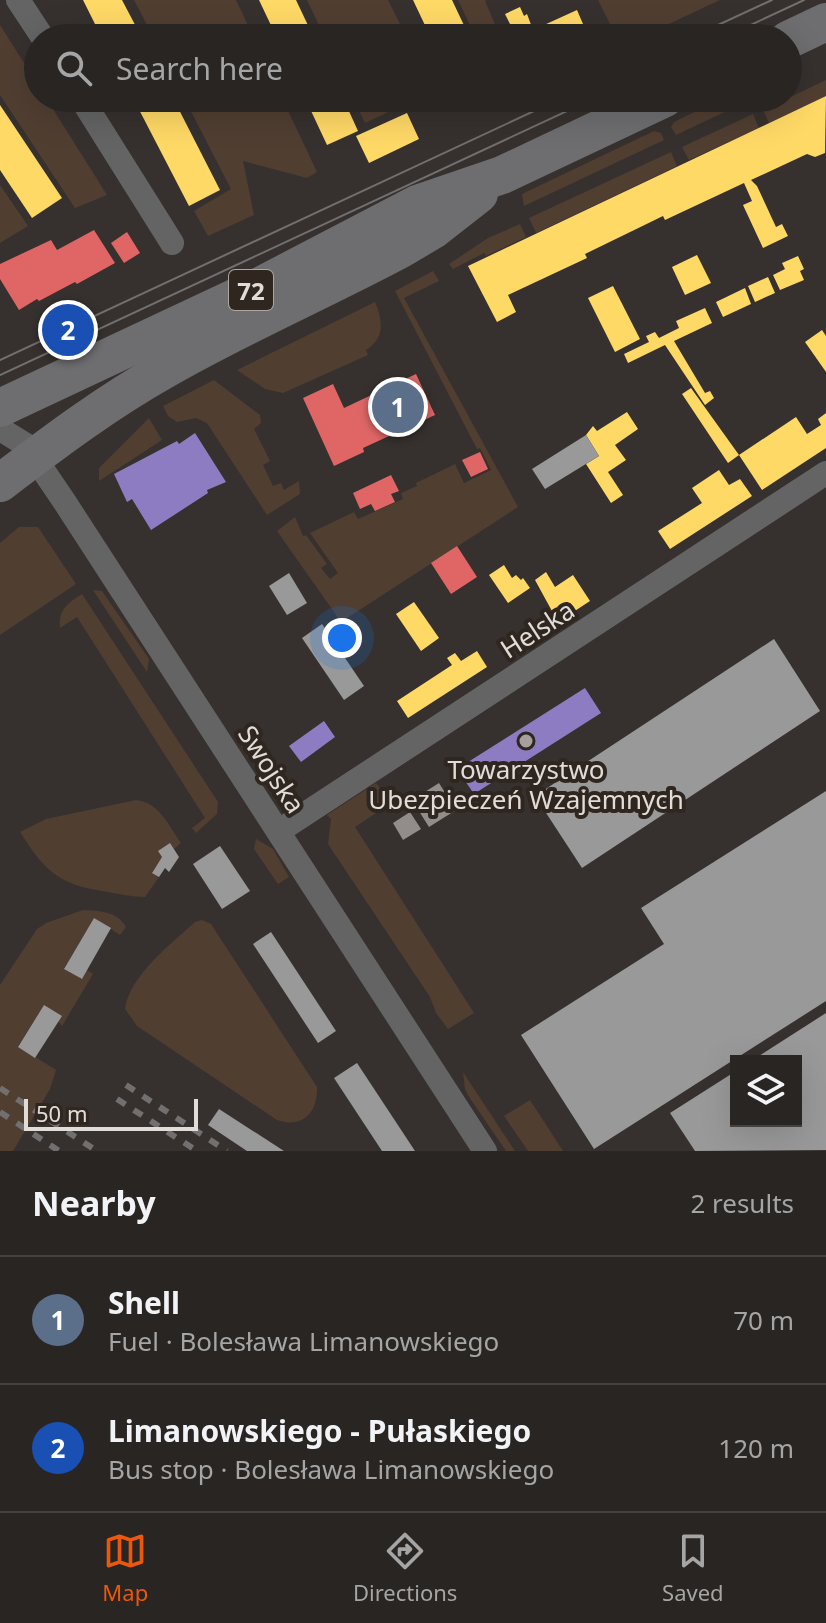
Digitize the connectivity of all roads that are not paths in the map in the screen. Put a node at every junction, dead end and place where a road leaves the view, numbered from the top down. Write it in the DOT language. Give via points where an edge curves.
graph roads {
  1 [pos="18,0"];
  2 [pos="826,22"];
  3 [pos="34,24"];
  4 [pos="802,33"];
  5 [pos="90,112"];
  6 [pos="635,112"];
  7 [pos="502,175"];
  8 [pos="172,243"];
  9 [pos="0,408"];
  10 [pos="0,429"];
  11 [pos="34,457"];
  12 [pos="826,473"];
  13 [pos="0,483"];
  14 [pos="279,831"];
  15 [pos="485,1151"];
  1 -- 3 [label="street"];
  2 -- 4 [label="main road"];
  5 -- 8 [label="street"];
  6 -- 7 [label="main road, 72"];
  7 -- 9 [label="main road, 72" via="417,204 260,286"];
  7 -- 11 [label="main road, 72" via="433,230 165,369"];
  10 -- 11 [label="street, Swojska" via="18,438"];
  11 -- 13 [label="main road, 72"];
  11 -- 14 [label="street, Swojska"];
  12 -- 14 [label="street, Helska"];
  14 -- 15 [label="street, Swojska"];
}
